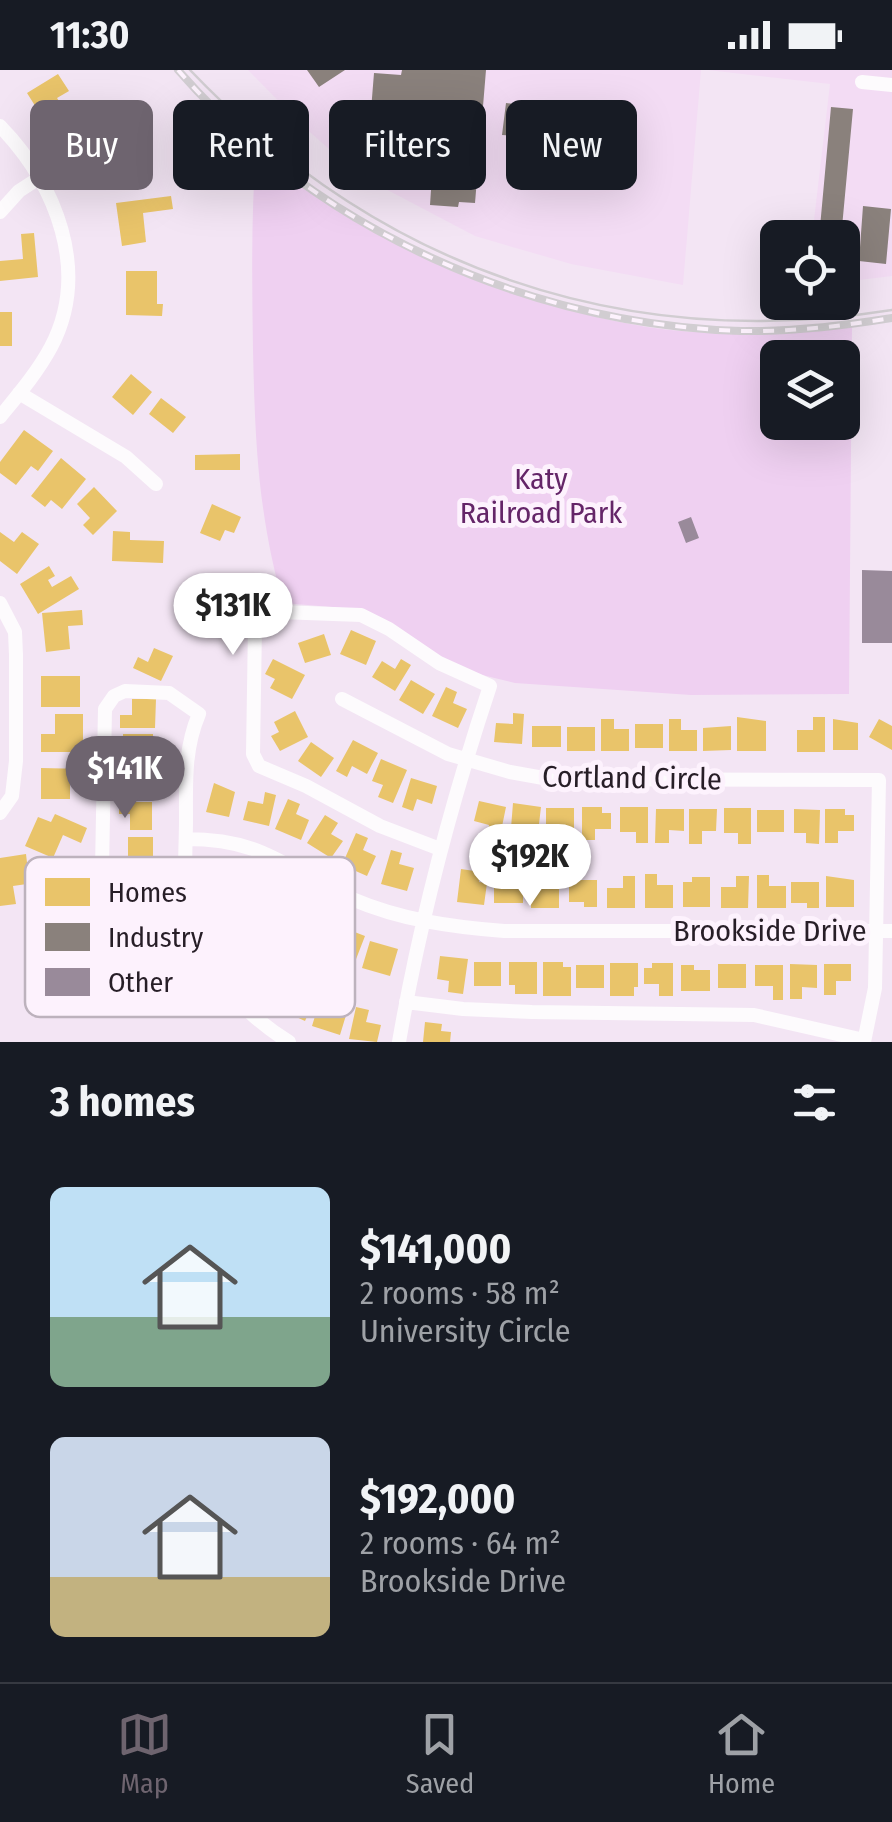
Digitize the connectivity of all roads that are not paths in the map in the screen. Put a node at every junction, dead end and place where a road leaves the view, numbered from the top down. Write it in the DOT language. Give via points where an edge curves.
graph roads {
  1 [pos="862,82"];
  2 [pos="892,85"];
  3 [pos="0,110"];
  4 [pos="1,127"];
  5 [pos="30,166"];
  6 [pos="30,184"];
  7 [pos="45,190"];
  8 [pos="0,212"];
  9 [pos="19,393"];
  10 [pos="0,417"];
  11 [pos="156,484"];
  12 [pos="0,603"];
  13 [pos="342,700"];
  14 [pos="465,760"];
  15 [pos="0,814"];
  16 [pos="186,839"];
  17 [pos="440,849"];
  18 [pos="103,857"];
  19 [pos="187,857"];
  20 [pos="271,857"];
  21 [pos="355,900"];
  22 [pos="421,921"];
  23 [pos="876,930"];
  24 [pos="892,931"];
  25 [pos="406,1002"];
  26 [pos="256,1017"];
  27 [pos="864,1041"];
  28 [pos="289,1042"];
  29 [pos="399,1042"];
  1 -- 2 [label="street"];
  3 -- 4 [label="street"];
  4 -- 5 [label="street"];
  6 -- 8 [label="street"];
  7 -- 9 [label="street" via="64,235 64,315"];
  9 -- 10 [label="street"];
  9 -- 11 [label="street" via="126,458"];
  12 -- 15 [label="street" via="15,632 16,761 12,796"];
  13 -- 14 [label="street, Cortland Circle"];
  14 -- 17 [label="street"];
  14 -- 17 [label="street" via="490,686 361,615 279,612 259,618 253,754 259,766"];
  14 -- 23 [label="street, Cortland Circle" via="549,778 879,780"];
  16 -- 18 [label="street" via="187,750 199,714 169,693 124,690 105,708"];
  16 -- 19 [label="street"];
  16 -- 20 [label="street, Brookside Drive" via="219,839"];
  17 -- 22 [label="street"];
  21 -- 22 [label="street, Brookside Drive"];
  22 -- 23 [label="street, Brookside Drive" via="504,931"];
  22 -- 25 [label="street"];
  23 -- 24 [label="street, Brookside Drive"];
  23 -- 27 [label="street" via="875,988"];
  25 -- 27 [label="street" via="532,1012 754,1014"];
  25 -- 29 [label="street"];
  26 -- 28 [label="street"];
}
